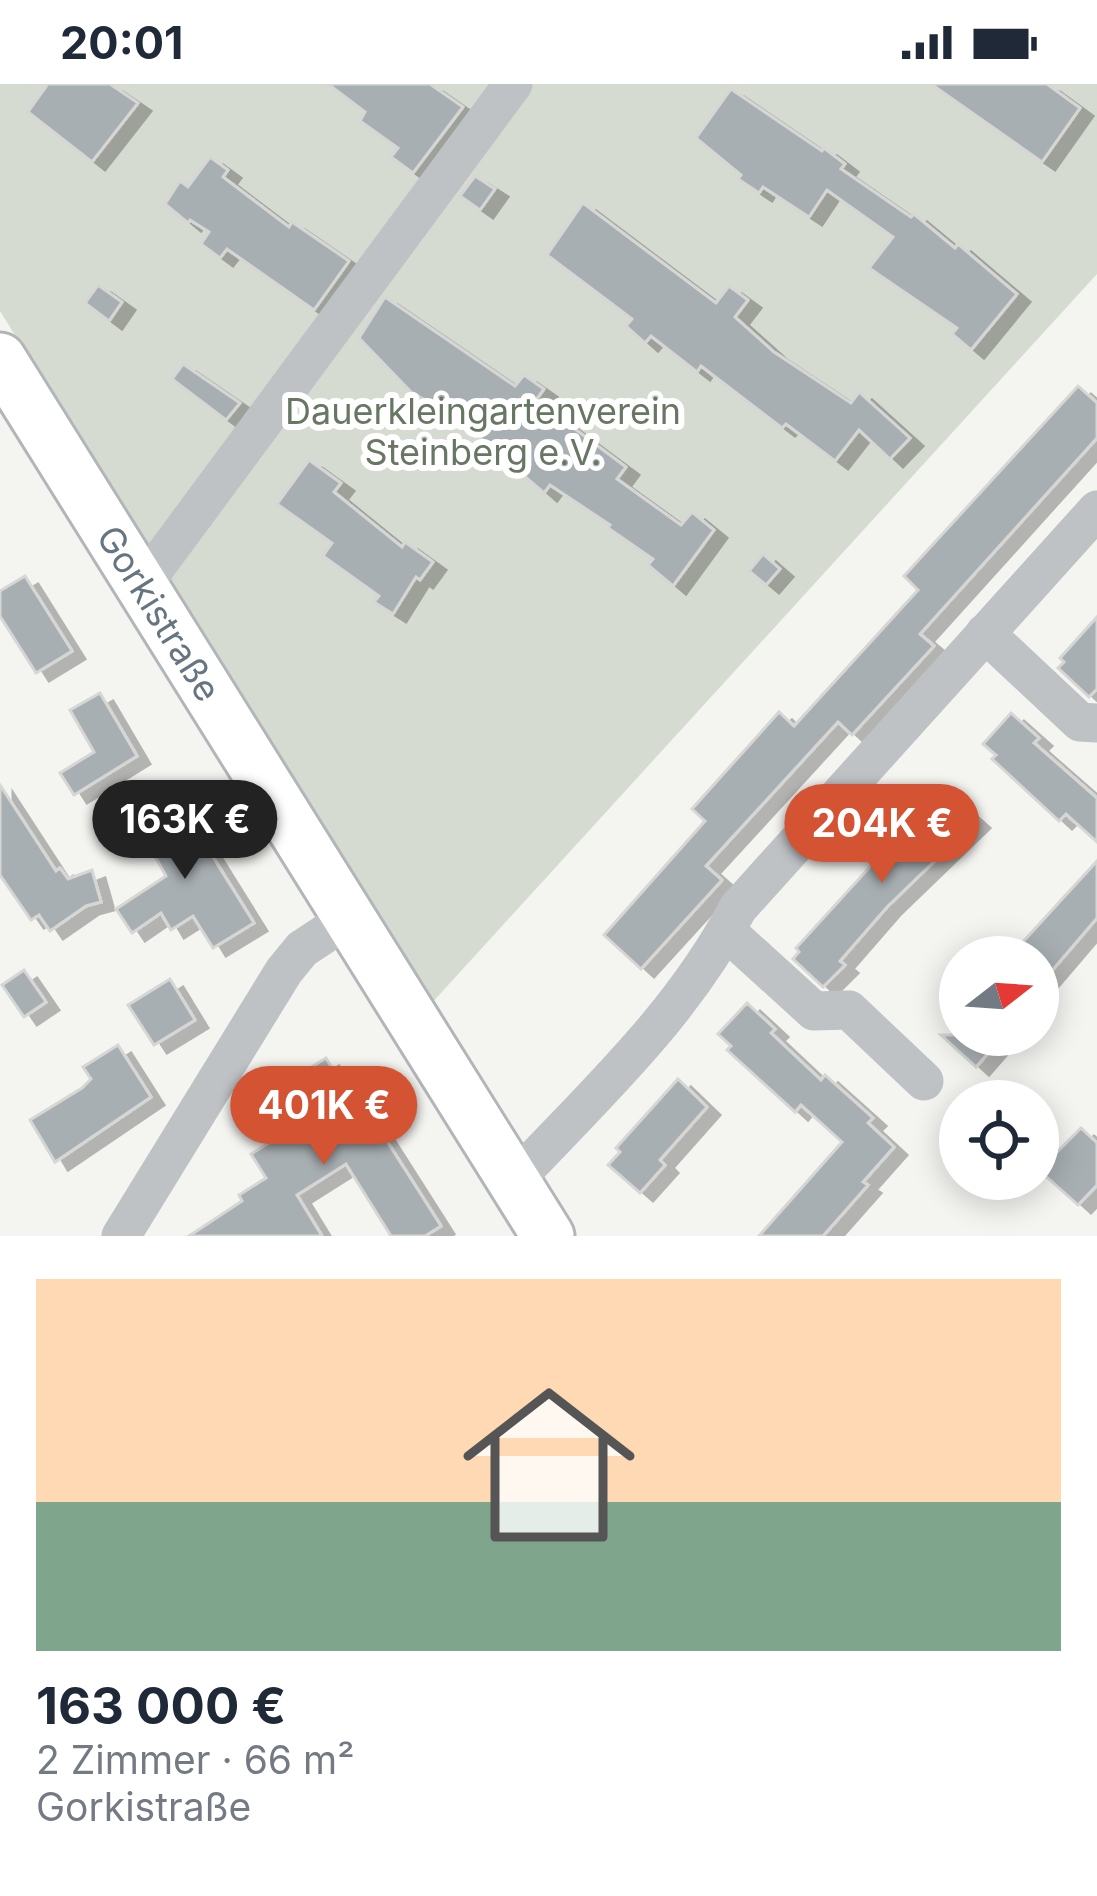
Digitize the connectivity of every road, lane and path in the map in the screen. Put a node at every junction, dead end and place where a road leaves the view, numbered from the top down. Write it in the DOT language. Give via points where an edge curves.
graph roads {
  1 [pos="512,84"];
  2 [pos="4,373"];
  3 [pos="1097,510"];
  4 [pos="141,587"];
  5 [pos="985,633"];
  6 [pos="1097,723"];
  7 [pos="349,918"];
  8 [pos="726,931"];
  9 [pos="924,1081"];
  10 [pos="511,1177"];
  11 [pos="121,1236"];
  12 [pos="548,1236"];
  1 -- 4 [label="street"];
  2 -- 4 [label="main road, Gorkistraße"];
  3 -- 5 [label="street"];
  4 -- 7 [label="main road, Gorkistraße"];
  5 -- 6 [label="street" via="1080,722"];
  5 -- 8 [label="street" via="738,908"];
  7 -- 10 [label="main road, Gorkistraße"];
  7 -- 11 [label="street" via="284,971"];
  8 -- 9 [label="street" via="814,1011 848,1010"];
  8 -- 10 [label="street" via="659,1029"];
  10 -- 12 [label="main road, Gorkistraße"];
}
